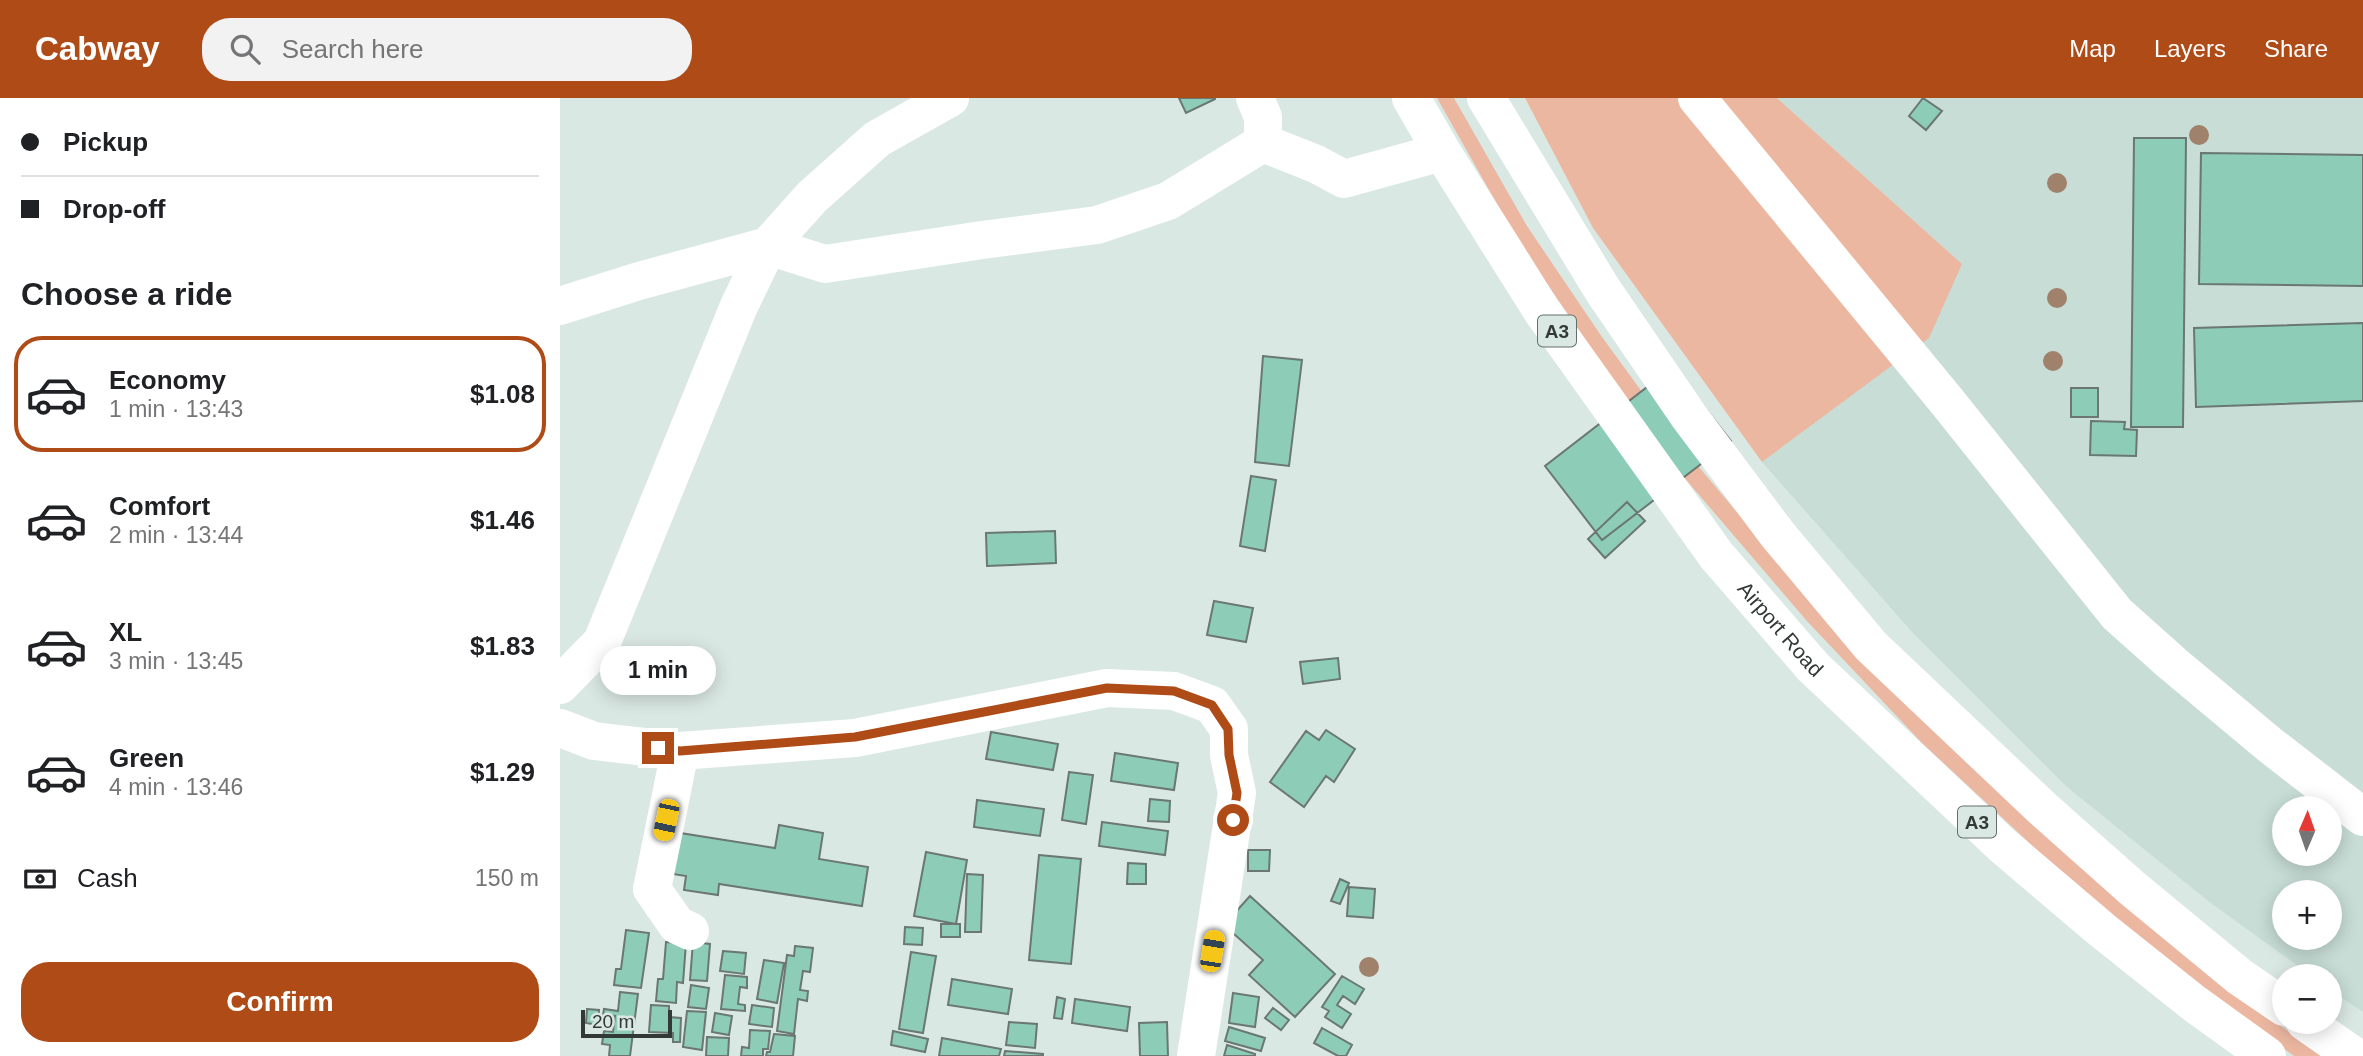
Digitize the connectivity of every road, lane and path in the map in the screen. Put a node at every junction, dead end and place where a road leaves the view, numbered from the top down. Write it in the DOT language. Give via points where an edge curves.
graph roads {
  1 [pos="950,98"];
  2 [pos="1255,98"];
  3 [pos="1411,98"];
  4 [pos="1486,98"];
  5 [pos="1697,98"];
  6 [pos="1263,143"];
  7 [pos="1442,152"];
  8 [pos="768,246"];
  9 [pos="560,306"];
  10 [pos="560,685"];
  11 [pos="560,728"];
  12 [pos="680,751"];
  13 [pos="2363,817"];
  14 [pos="690,931"];
  15 [pos="2272,999"];
  16 [pos="2322,1034"];
  17 [pos="1196,1056"];
  18 [pos="2267,1056"];
  19 [pos="2354,1056"];
  1 -- 8 [label="main road" via="877,139 812,197"];
  2 -- 6 [label="main road" via="1263,117"];
  3 -- 7 [label="main road, Airport Road / A3"];
  4 -- 15 [label="main road, A3" via="1602,289 1688,415 1778,535 1871,646 2132,888"];
  5 -- 13 [label="main road" via="2118,614 2270,745"];
  6 -- 7 [label="main road" via="1344,179"];
  6 -- 8 [label="main road" via="1168,201 1097,225 825,264"];
  7 -- 18 [label="main road, Airport Road / A3" via="1542,311 1716,555 1813,667 2012,854 2123,947"];
  8 -- 9 [label="main road"];
  8 -- 10 [label="main road" via="739,306 602,642"];
  11 -- 12 [label="main road" via="594,741"];
  12 -- 14 [label="main road" via="652,889 677,925"];
  12 -- 17 [label="main road" via="855,737 1107,688 1174,691 1212,705 1228,729 1237,793"];
  16 -- 19 [label="main road"];
}
